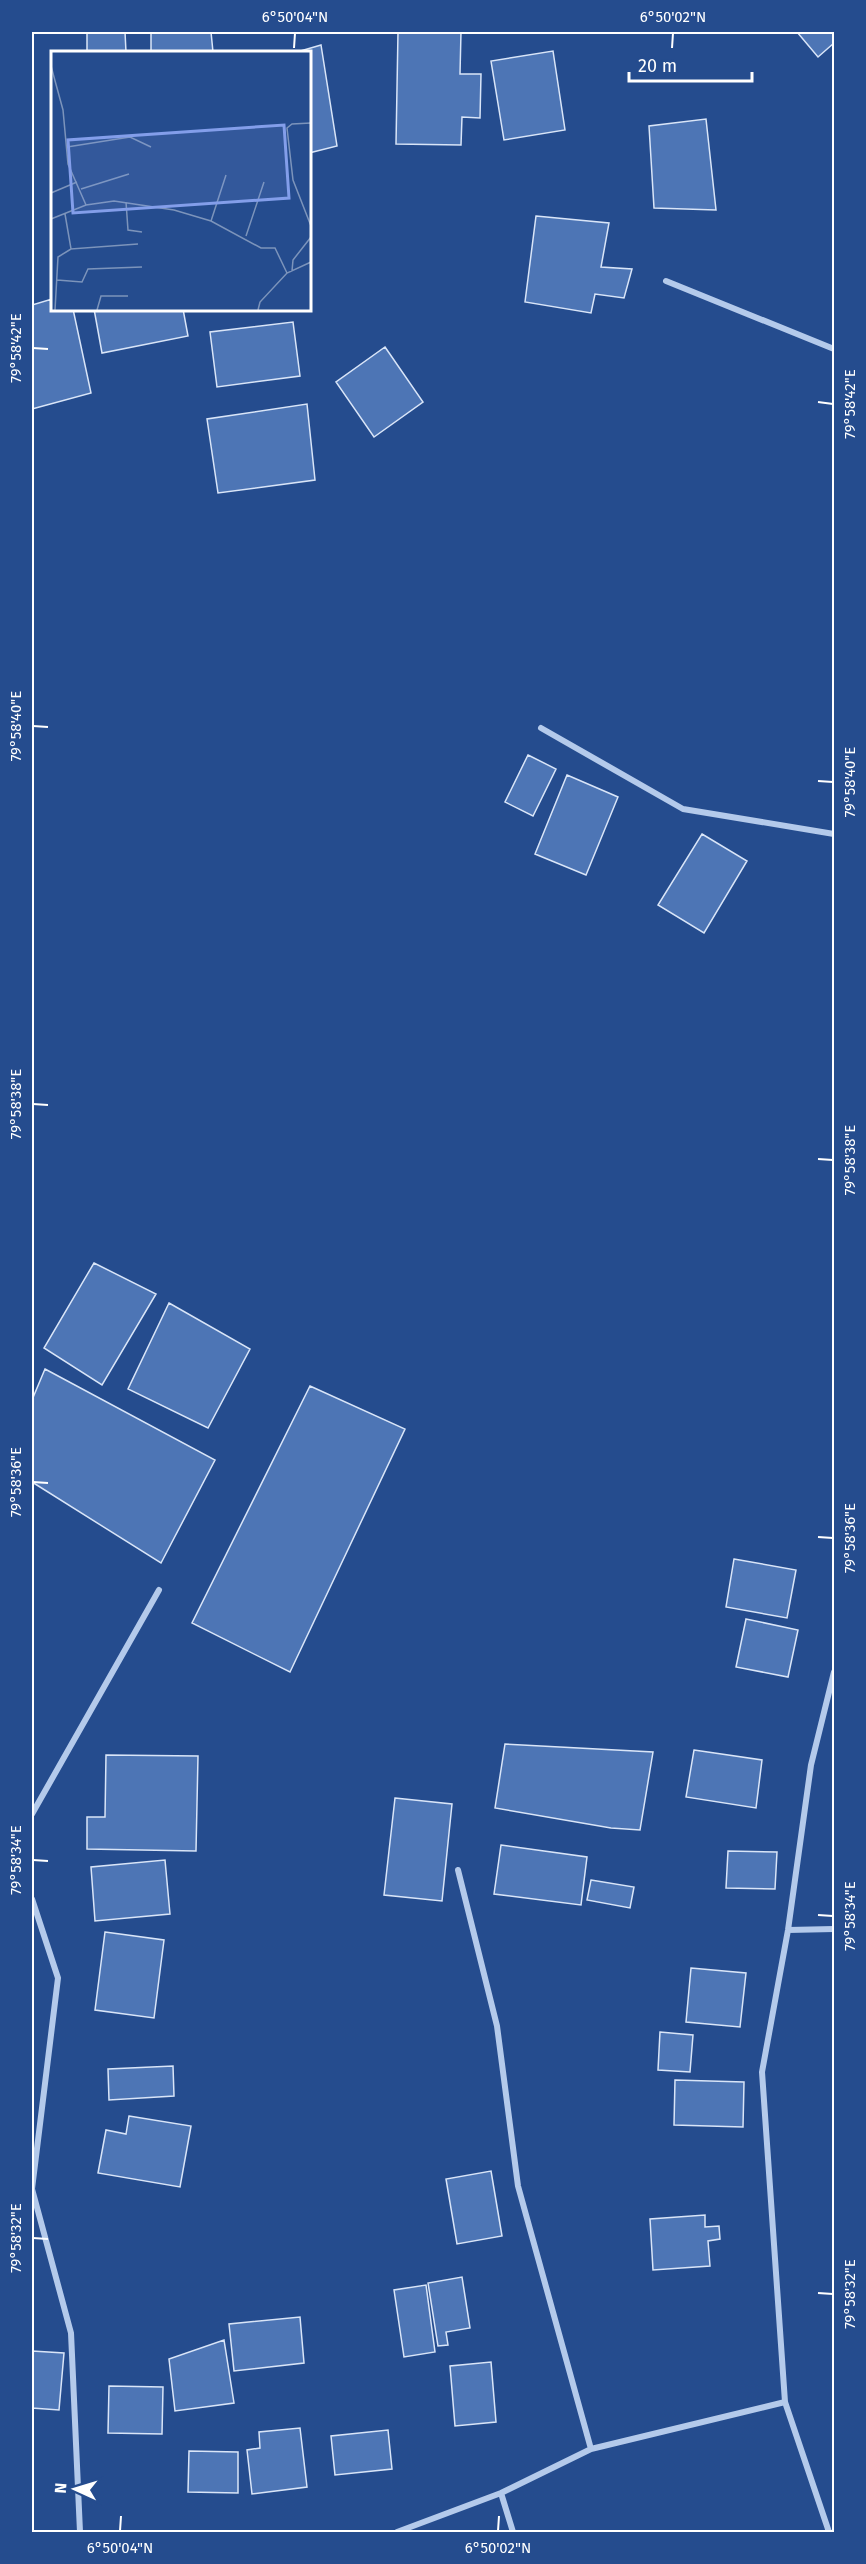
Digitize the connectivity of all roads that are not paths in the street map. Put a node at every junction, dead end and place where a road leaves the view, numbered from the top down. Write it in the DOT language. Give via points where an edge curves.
graph roads {
  1 [pos="666,280"];
  2 [pos="834,349"];
  3 [pos="541,728"];
  4 [pos="834,834"];
  5 [pos="159,1590"];
  6 [pos="834,1672"];
  7 [pos="32,1814"];
  8 [pos="458,1870"];
  9 [pos="32,1899"];
  10 [pos="834,1929"];
  11 [pos="788,1930"];
  12 [pos="785,2402"];
  13 [pos="591,2449"];
  14 [pos="501,2493"];
  15 [pos="80,2532"];
  16 [pos="397,2532"];
  17 [pos="513,2532"];
  18 [pos="829,2532"];
  1 -- 2 [label="street"];
  3 -- 4 [label="street" via="683,809"];
  5 -- 7 [label="street"];
  6 -- 11 [label="street" via="811,1765"];
  8 -- 13 [label="street" via="497,2026 518,2186"];
  9 -- 15 [label="street" via="58,1978 32,2189 71,2333"];
  10 -- 11 [label="street"];
  11 -- 12 [label="street" via="762,2072"];
  12 -- 13 [label="street"];
  12 -- 18 [label="street"];
  13 -- 14 [label="street"];
  14 -- 16 [label="street"];
  14 -- 17 [label="street"];
}
